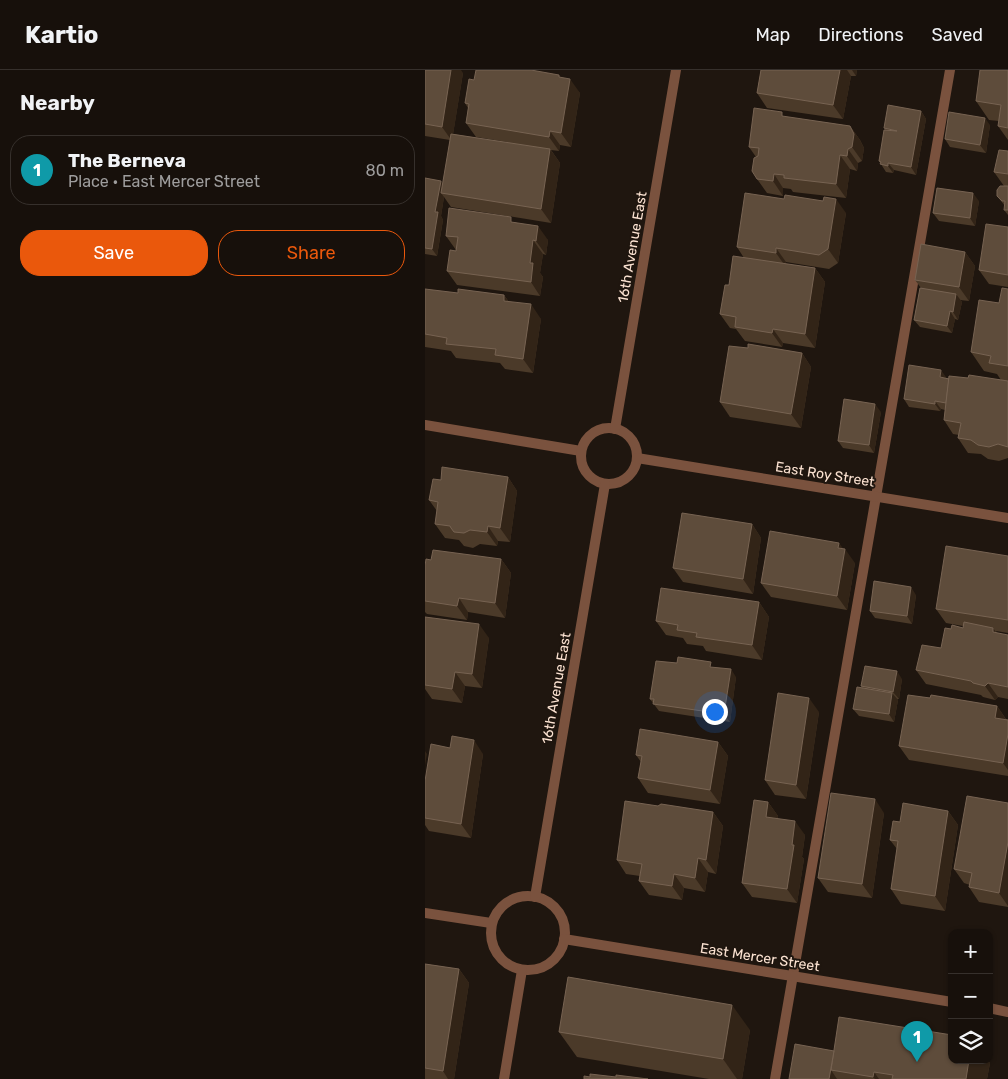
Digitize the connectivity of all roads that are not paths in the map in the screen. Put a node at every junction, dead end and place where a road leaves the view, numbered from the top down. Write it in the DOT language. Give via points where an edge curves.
graph roads {
  1 [pos="676,70"];
  2 [pos="950,70"];
  3 [pos="425,425"];
  4 [pos="615,429"];
  5 [pos="581,452"];
  6 [pos="637,458"];
  7 [pos="605,484"];
  8 [pos="877,496"];
  9 [pos="1008,518"];
  10 [pos="535,897"];
  11 [pos="425,913"];
  12 [pos="491,923"];
  13 [pos="565,939"];
  14 [pos="522,970"];
  15 [pos="792,976"];
  16 [pos="948,1001"];
  17 [pos="993,1009"];
  18 [pos="1008,1012"];
  19 [pos="504,1079"];
  20 [pos="775,1079"];
  1 -- 4 [label="street, 16th Avenue East"];
  2 -- 8 [label="street"];
  3 -- 5 [label="street"];
  4 -- 5 [label="street" via="593,433 586,439"];
  4 -- 6 [label="street" via="629,437 635,445"];
  5 -- 7 [label="street" via="585,472"];
  6 -- 7 [label="street" via="632,473 625,479 617,484"];
  6 -- 8 [label="street, East Roy Street"];
  7 -- 10 [label="street, 16th Avenue East"];
  8 -- 9 [label="street, East Roy Street"];
  8 -- 15 [label="street"];
  10 -- 12 [label="street" via="518,897 506,902"];
  10 -- 13 [label="street" via="554,906 562,917"];
  11 -- 12 [label="street"];
  12 -- 14 [label="street" via="491,945 497,955 505,964"];
  13 -- 14 [label="street" via="559,955 550,964 539,969"];
  13 -- 15 [label="street, East Mercer Street"];
  14 -- 19 [label="street"];
  15 -- 16 [label="street, East Mercer Street"];
  15 -- 20 [label="street"];
  17 -- 18 [label="street"];
}
